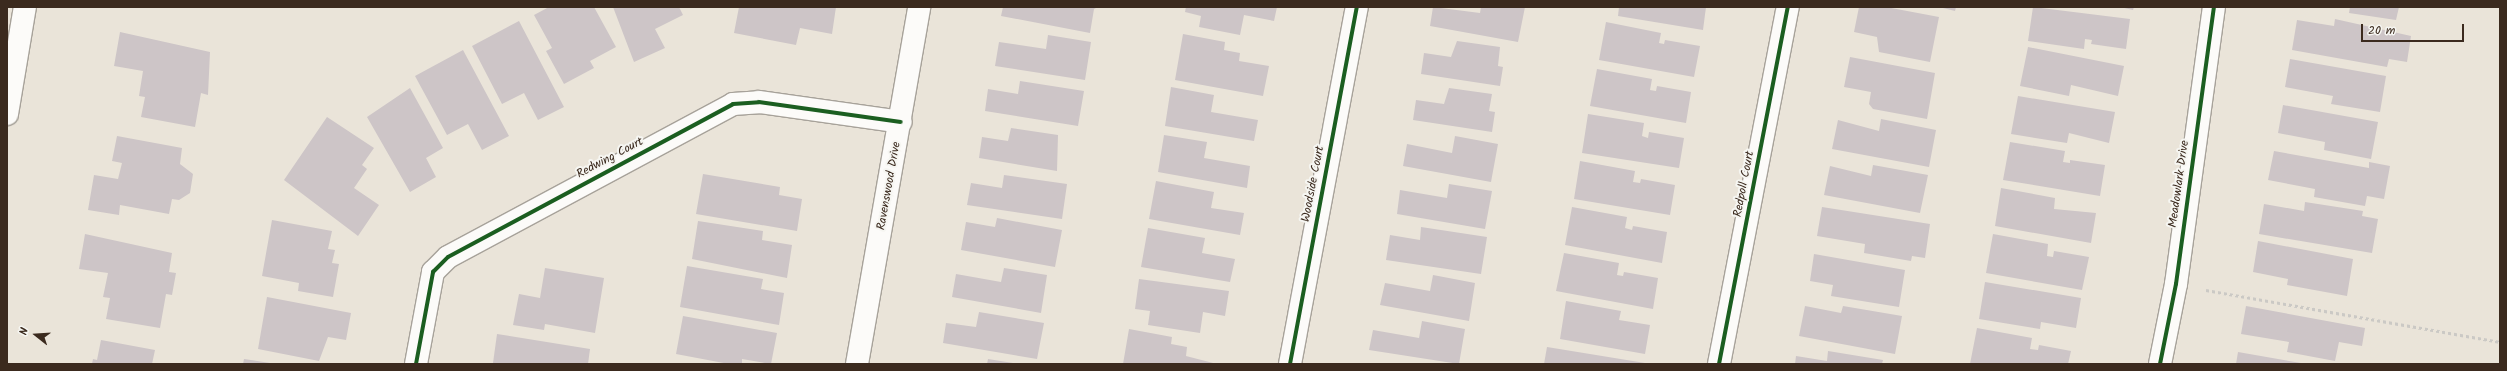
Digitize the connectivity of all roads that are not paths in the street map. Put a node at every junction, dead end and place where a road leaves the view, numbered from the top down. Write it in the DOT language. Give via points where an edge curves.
graph roads {
  1 [pos="25,7"];
  2 [pos="919,7"];
  3 [pos="1357,7"];
  4 [pos="1788,7"];
  5 [pos="2214,7"];
  6 [pos="7,114"];
  7 [pos="901,122"];
  8 [pos="416,364"];
  9 [pos="857,364"];
  10 [pos="1290,364"];
  11 [pos="1719,364"];
  12 [pos="2160,364"];
  1 -- 6 [label="street"];
  2 -- 7 [label="street, Ravenswood Drive"];
  3 -- 10 [label="street, Woodside Court"];
  4 -- 11 [label="street, Redpoll Court"];
  5 -- 12 [label="street, Meadowlark Drive" via="2176,284"];
  7 -- 8 [label="street, Redwing Court" via="759,102 733,104 448,257 433,272"];
  7 -- 9 [label="street, Ravenswood Drive"];
}
